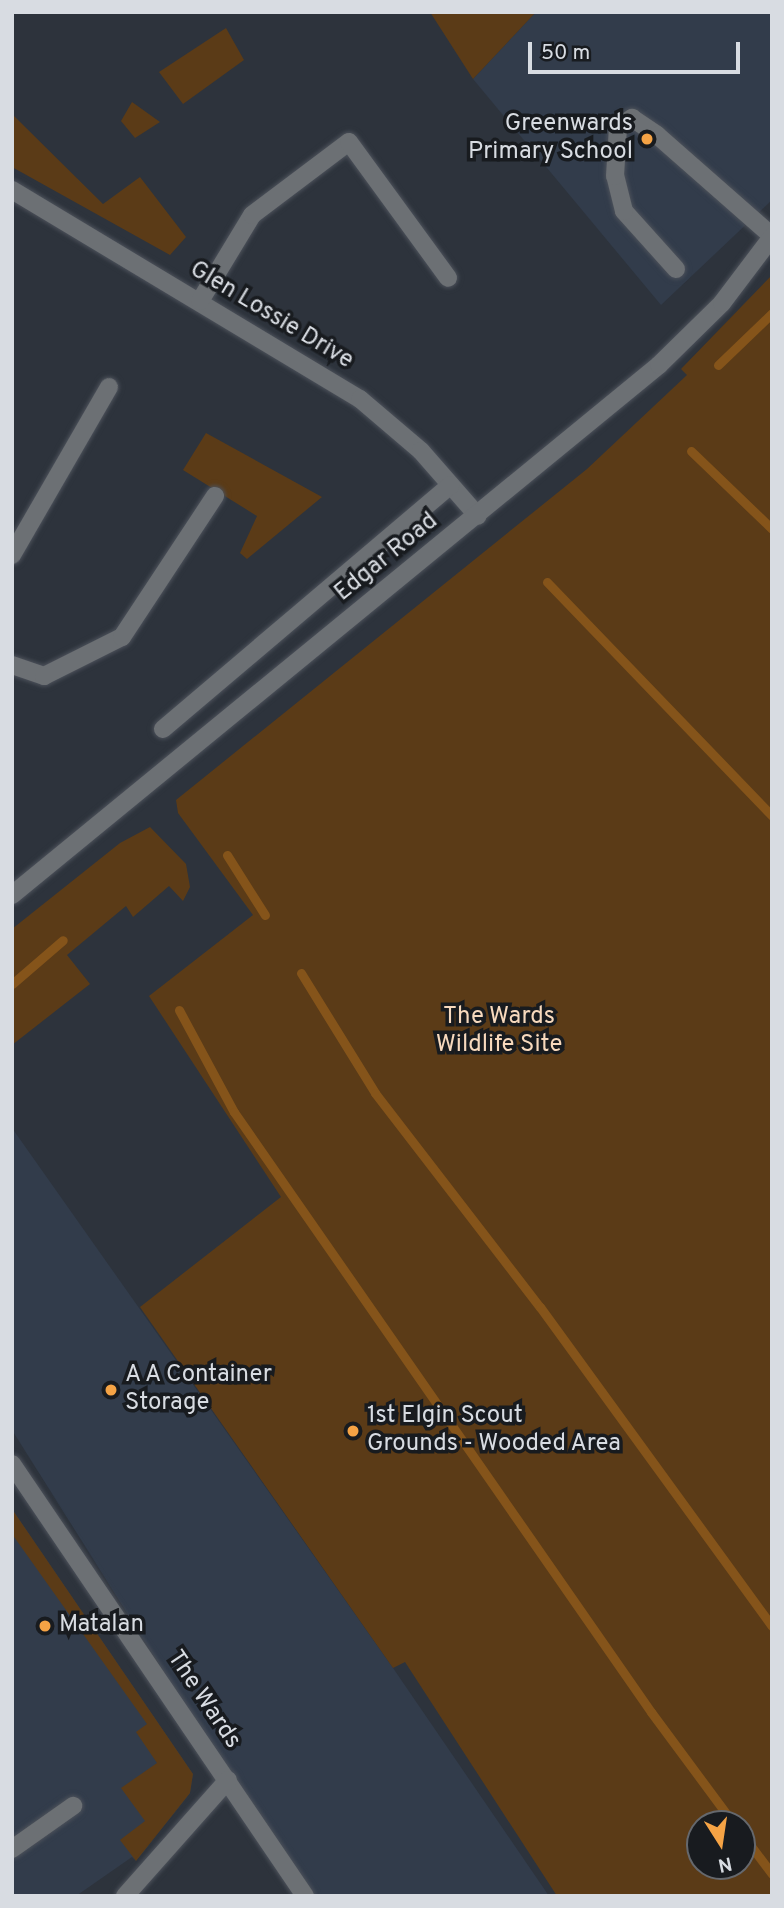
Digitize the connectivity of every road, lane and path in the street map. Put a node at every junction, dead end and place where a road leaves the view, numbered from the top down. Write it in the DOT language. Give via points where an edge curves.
graph roads {
  1 [pos="12,190"];
  2 [pos="772,237"];
  3 [pos="676,269"];
  4 [pos="448,278"];
  5 [pos="200,301"];
  6 [pos="109,387"];
  7 [pos="451,485"];
  8 [pos="215,496"];
  9 [pos="478,516"];
  10 [pos="12,555"];
  11 [pos="12,666"];
  12 [pos="163,729"];
  13 [pos="12,895"];
  14 [pos="12,1464"];
  15 [pos="228,1780"];
  16 [pos="74,1806"];
  17 [pos="12,1849"];
  18 [pos="125,1896"];
  19 [pos="305,1896"];
  1 -- 5 [label="street, Glen Lossie Drive"];
  2 -- 3 [label="street" via="632,118 618,127 615,176 624,211"];
  2 -- 9 [label="street, Edgar Road" via="722,303 659,365"];
  4 -- 5 [label="street" via="349,142 251,215"];
  5 -- 7 [label="street, Glen Lossie Drive" via="360,399 421,451"];
  6 -- 10 [label="street"];
  7 -- 9 [label="street, Glen Lossie Drive"];
  7 -- 12 [label="street"];
  8 -- 11 [label="street" via="122,637 44,676"];
  9 -- 13 [label="street, Edgar Road"];
  14 -- 15 [label="street, The Wards"];
  15 -- 18 [label="street"];
  15 -- 19 [label="street, The Wards"];
  16 -- 17 [label="street"];
}
